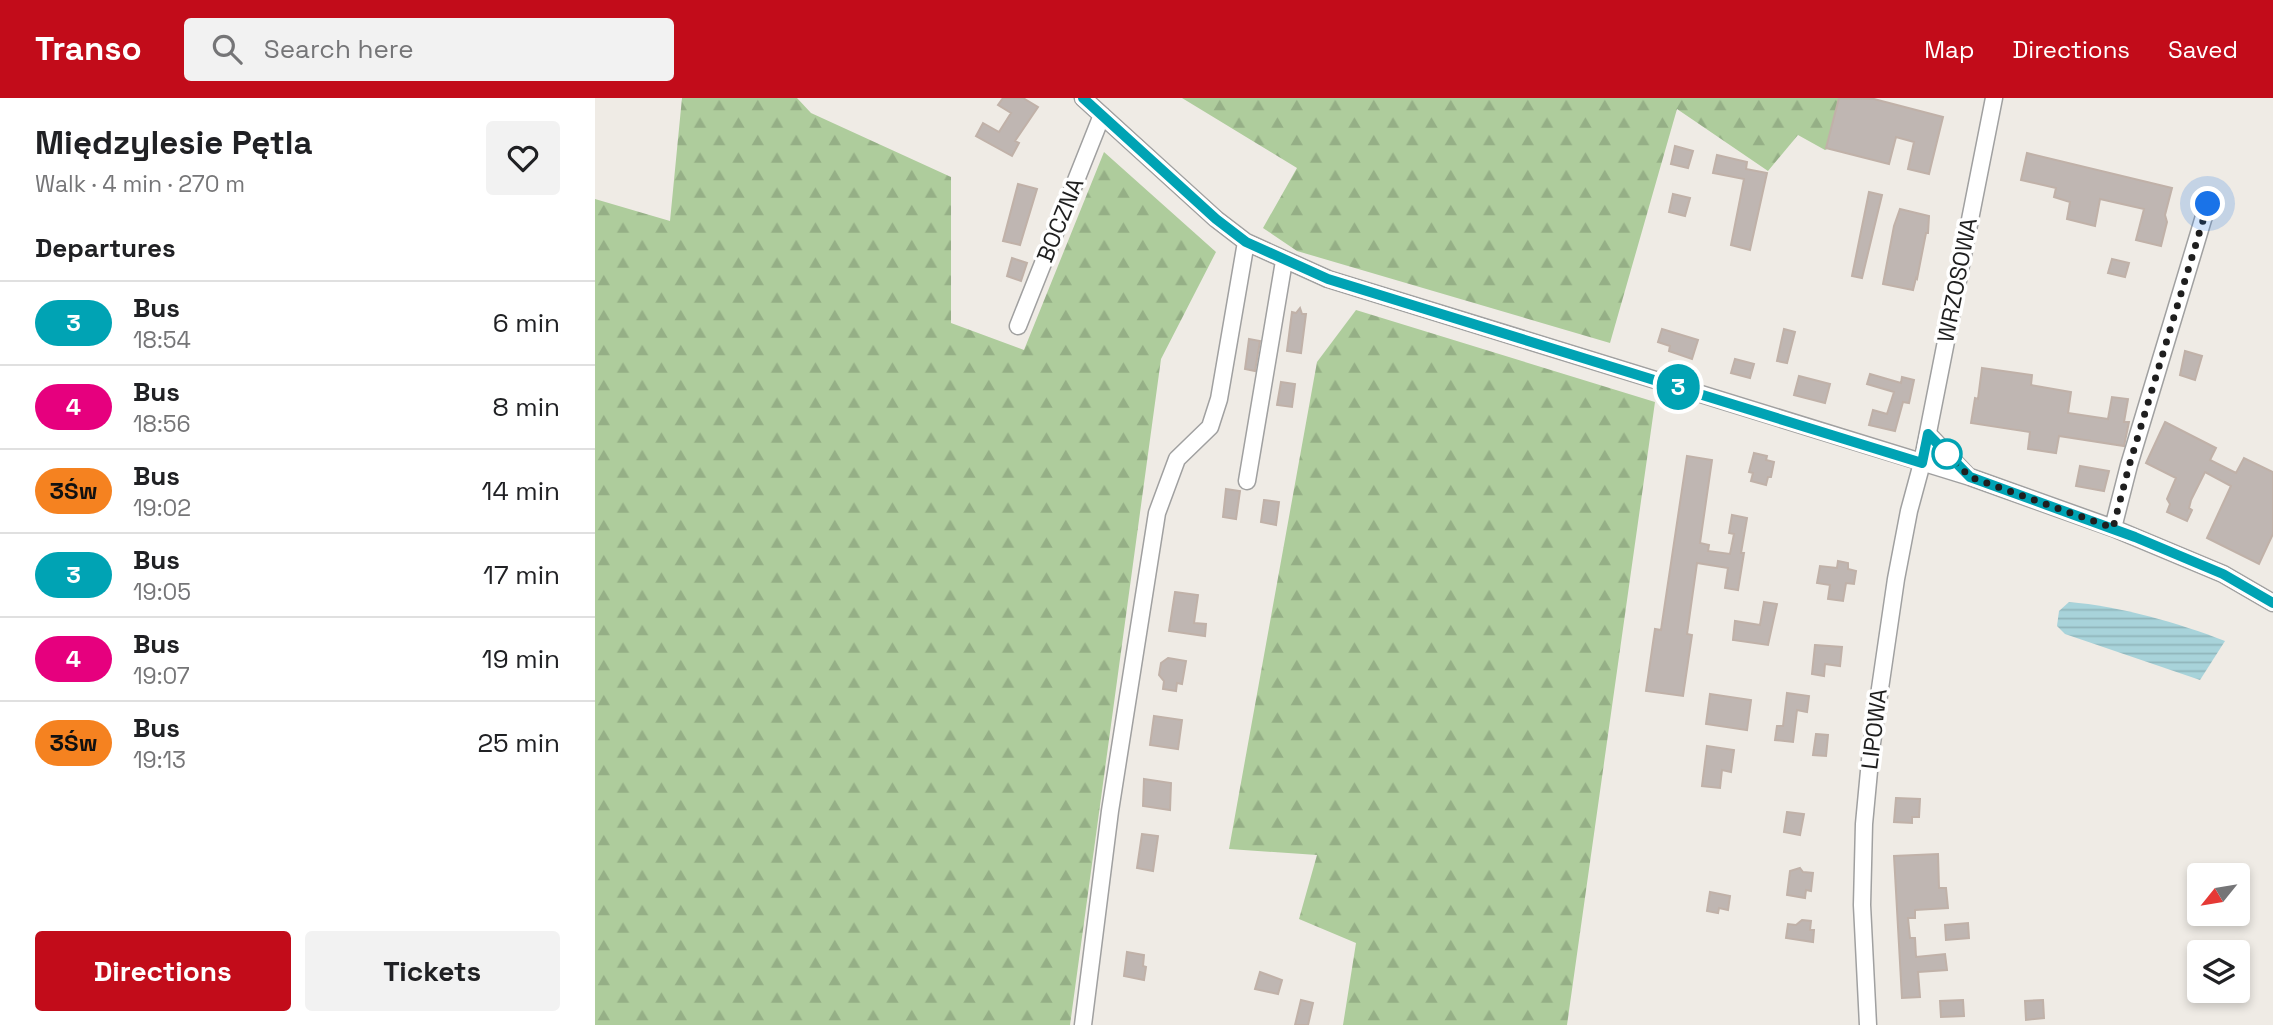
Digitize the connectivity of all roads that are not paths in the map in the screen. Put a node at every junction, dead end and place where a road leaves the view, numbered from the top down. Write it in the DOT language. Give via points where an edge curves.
graph roads {
  1 [pos="1083,98"];
  2 [pos="1994,98"];
  3 [pos="1102,115"];
  4 [pos="2208,204"];
  5 [pos="1246,242"];
  6 [pos="1284,261"];
  7 [pos="1018,326"];
  8 [pos="1928,434"];
  9 [pos="1922,463"];
  10 [pos="1970,477"];
  11 [pos="1247,481"];
  12 [pos="2113,528"];
  13 [pos="2273,603"];
  14 [pos="1083,1025"];
  15 [pos="1868,1025"];
  1 -- 3 [label="street"];
  2 -- 8 [label="street, WRZOSOWA"];
  3 -- 5 [label="street"];
  3 -- 7 [label="street, BOCZNA"];
  4 -- 12 [label="street"];
  5 -- 6 [label="street"];
  5 -- 14 [label="street" via="1210,427 1177,458 1157,513 1110,811"];
  6 -- 9 [label="street" via="1328,279"];
  6 -- 11 [label="street"];
  8 -- 9 [label="street, WRZOSOWA"];
  8 -- 10 [label="street"];
  9 -- 10 [label="street"];
  9 -- 15 [label="street, LIPOWA" via="1896,579 1871,750 1862,905"];
  10 -- 12 [label="street"];
  12 -- 13 [label="street" via="2223,574"];
}
